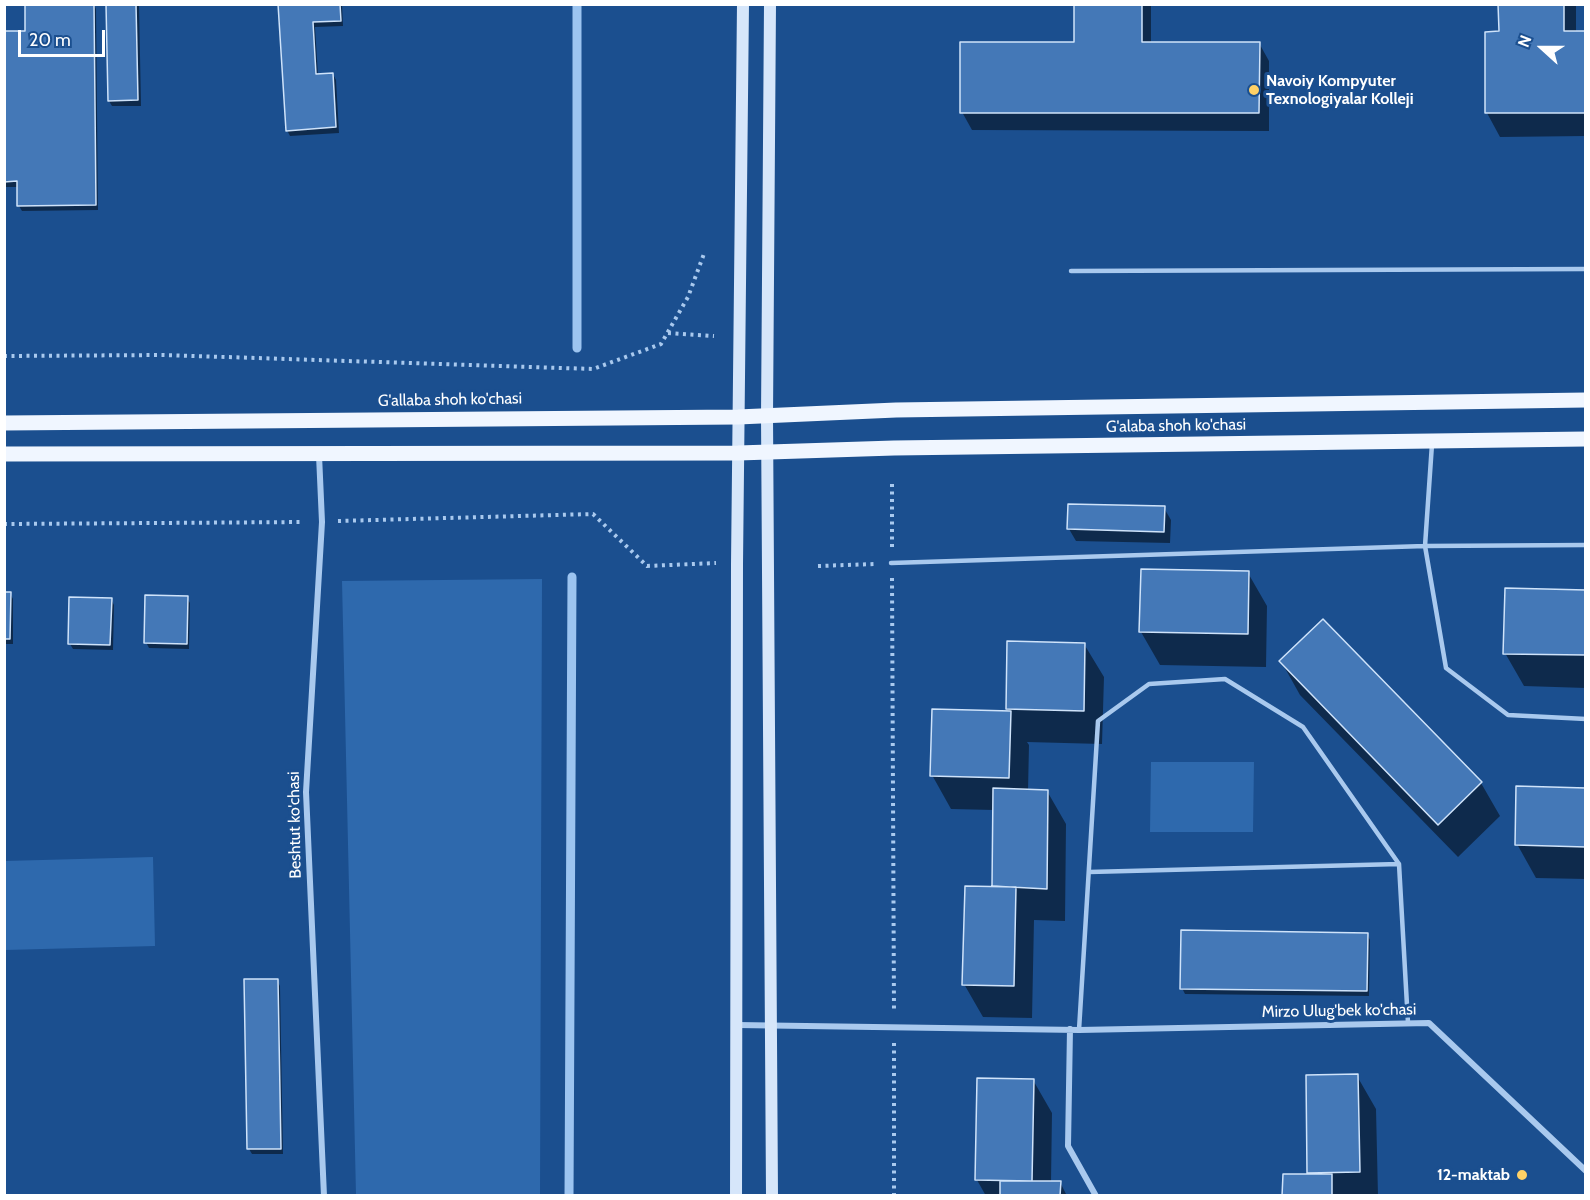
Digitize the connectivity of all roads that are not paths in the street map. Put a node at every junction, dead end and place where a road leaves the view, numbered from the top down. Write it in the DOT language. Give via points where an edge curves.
graph roads {
  1 [pos="743,4"];
  2 [pos="770,4"];
  3 [pos="1586,269"];
  4 [pos="1071,271"];
  5 [pos="1586,400"];
  6 [pos="896,410"];
  7 [pos="767,416"];
  8 [pos="738,417"];
  9 [pos="4,423"];
  10 [pos="1586,439"];
  11 [pos="1432,441"];
  12 [pos="768,452"];
  13 [pos="738,453"];
  14 [pos="4,454"];
  15 [pos="319,454"];
  16 [pos="1586,545"];
  17 [pos="1425,546"];
  18 [pos="891,563"];
  19 [pos="1586,719"];
  20 [pos="1400,864"];
  21 [pos="1089,872"];
  22 [pos="1408,1023"];
  23 [pos="736,1025"];
  24 [pos="770,1025"];
  25 [pos="1070,1029"];
  26 [pos="1079,1030"];
  27 [pos="1586,1171"];
  28 [pos="324,1196"];
  29 [pos="736,1196"];
  30 [pos="772,1196"];
  31 [pos="1096,1196"];
  1 -- 8 [label="main road"];
  2 -- 7 [label="main road"];
  3 -- 4 [label="lane"];
  5 -- 6 [label="main road, G'alaba shoh ko'chasi"];
  6 -- 7 [label="main road, G'allaba shoh ko'chasi"];
  7 -- 8 [label="main road, G'allaba shoh ko'chasi"];
  7 -- 12 [label="main road"];
  8 -- 9 [label="main road, G'allaba shoh ko'chasi"];
  8 -- 13 [label="main road"];
  10 -- 11 [label="main road, G'alaba shoh ko'chasi"];
  11 -- 12 [label="main road, G'alaba shoh ko'chasi"];
  11 -- 17 [label="lane"];
  12 -- 13 [label="main road"];
  12 -- 24 [label="main road"];
  13 -- 15 [label="main road"];
  13 -- 23 [label="main road"];
  14 -- 15 [label="main road"];
  15 -- 28 [label="street, Beshtut ko'chasi" via="322,522 306,792"];
  16 -- 17 [label="lane"];
  17 -- 18 [label="lane"];
  17 -- 19 [label="lane" via="1446,668 1508,715"];
  20 -- 21 [label="lane"];
  20 -- 21 [label="lane" via="1303,727 1225,679 1149,684 1098,721"];
  20 -- 22 [label="lane"];
  21 -- 26 [label="lane"];
  22 -- 26 [label="street, Mirzo Ulug'bek ko'chasi"];
  22 -- 27 [label="street, Mirzo Ulug'bek ko'chasi" via="1429,1023"];
  23 -- 24 [label="street, Mirzo Ulug'bek ko'chasi"];
  23 -- 29 [label="main road"];
  24 -- 25 [label="street, Mirzo Ulug'bek ko'chasi"];
  24 -- 30 [label="main road"];
  25 -- 26 [label="street, Mirzo Ulug'bek ko'chasi"];
  25 -- 31 [label="street" via="1068,1146"];
}
